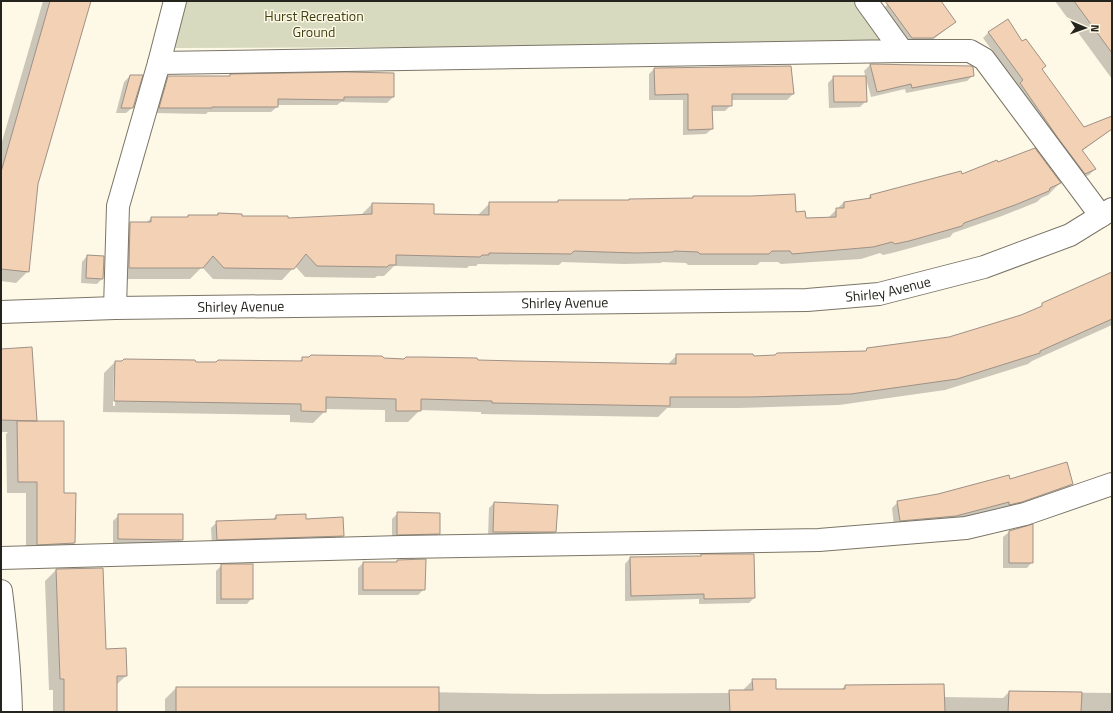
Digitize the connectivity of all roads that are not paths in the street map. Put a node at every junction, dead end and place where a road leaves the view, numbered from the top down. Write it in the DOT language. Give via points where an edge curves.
graph roads {
  1 [pos="175,1"];
  2 [pos="866,1"];
  3 [pos="902,51"];
  4 [pos="159,62"];
  5 [pos="1106,213"];
  6 [pos="115,308"];
  7 [pos="1,312"];
  8 [pos="1112,484"];
  9 [pos="1,558"];
  10 [pos="1,591"];
  11 [pos="11,712"];
  1 -- 4 [label="street"];
  2 -- 3 [label="street"];
  3 -- 4 [label="street"];
  3 -- 5 [label="street" via="970,51 984,59"];
  4 -- 6 [label="street" via="118,206"];
  5 -- 6 [label="street, Shirley Avenue" via="1070,235 984,267 879,294 807,300"];
  6 -- 7 [label="street, Shirley Avenue"];
  8 -- 9 [label="street" via="1025,514 966,528 819,540 402,547"];
  10 -- 11 [label="street" via="11,680"];
}
